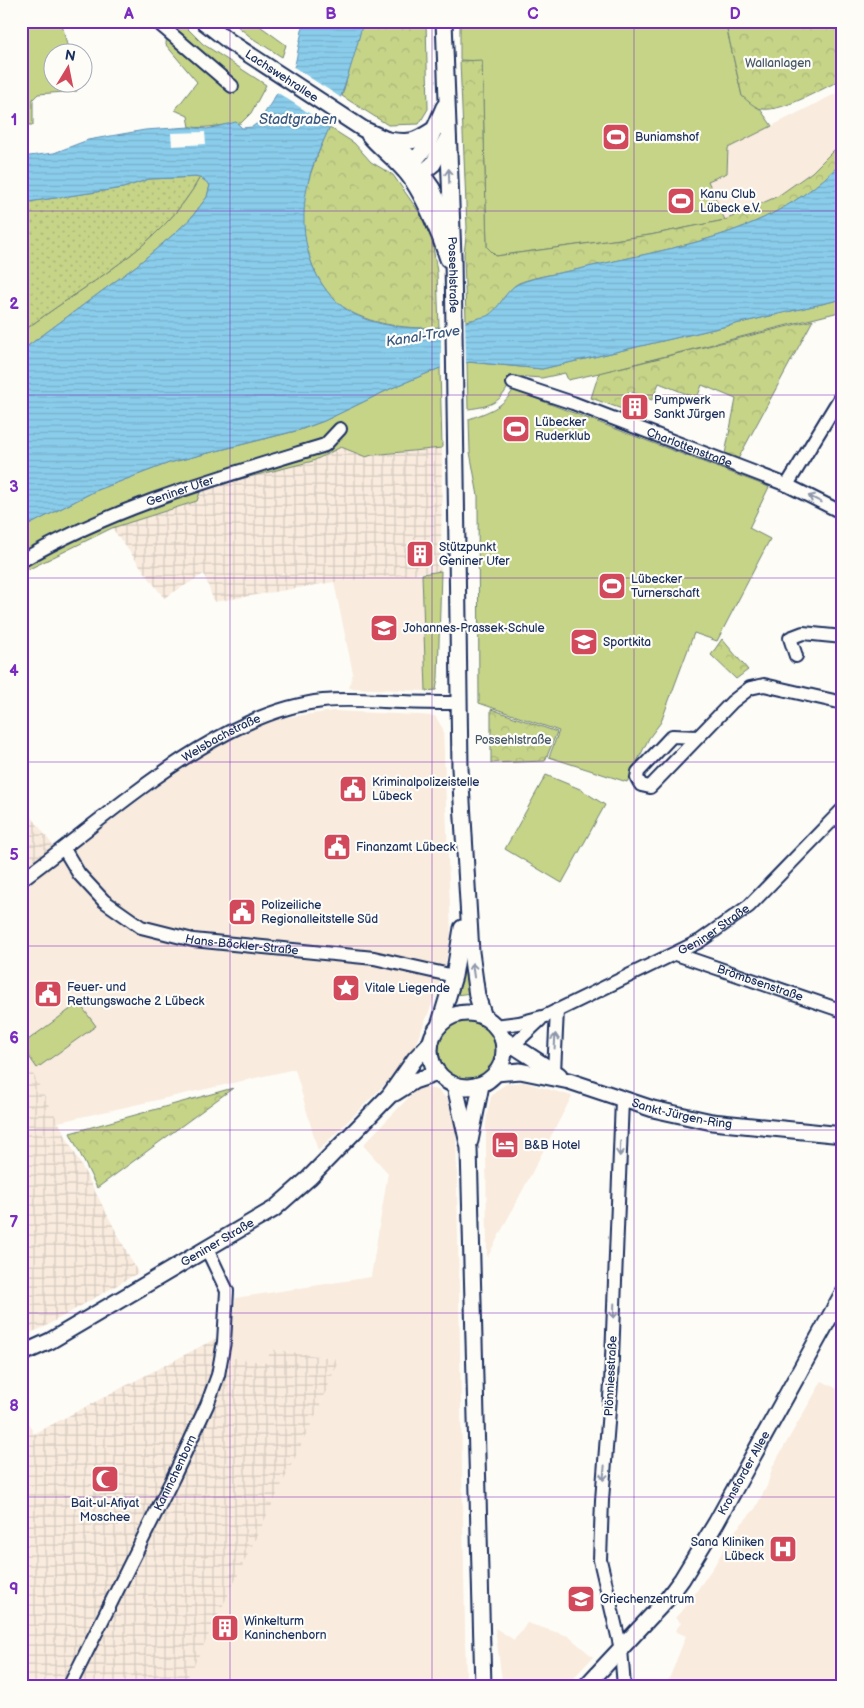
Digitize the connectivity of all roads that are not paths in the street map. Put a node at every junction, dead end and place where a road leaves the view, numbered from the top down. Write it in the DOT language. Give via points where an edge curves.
graph roads {
  1 [pos="156,21"];
  2 [pos="203,21"];
  3 [pos="444,21"];
  4 [pos="232,86"];
  5 [pos="446,103"];
  6 [pos="436,128"];
  7 [pos="362,129"];
  8 [pos="448,138"];
  9 [pos="386,140"];
  10 [pos="414,172"];
  11 [pos="452,242"];
  12 [pos="452,273"];
  13 [pos="513,383"];
  14 [pos="843,393"];
  15 [pos="837,414"];
  16 [pos="340,429"];
  17 [pos="787,485"];
  18 [pos="843,513"];
  19 [pos="21,561"];
  20 [pos="843,637"];
  21 [pos="796,656"];
  22 [pos="843,702"];
  23 [pos="460,703"];
  24 [pos="698,737"];
  25 [pos="843,809"];
  26 [pos="64,849"];
  27 [pos="464,860"];
  28 [pos="21,880"];
  29 [pos="676,954"];
  30 [pos="454,976"];
  31 [pos="843,1011"];
  32 [pos="551,1013"];
  33 [pos="439,1026"];
  34 [pos="500,1036"];
  35 [pos="431,1042"];
  36 [pos="554,1072"];
  37 [pos="438,1073"];
  38 [pos="496,1073"];
  39 [pos="570,1081"];
  40 [pos="481,1085"];
  41 [pos="455,1086"];
  42 [pos="389,1096"];
  43 [pos="622,1100"];
  44 [pos="843,1128"];
  45 [pos="798,1131"];
  46 [pos="843,1135"];
  47 [pos="469,1148"];
  48 [pos="207,1249"];
  49 [pos="843,1293"];
  50 [pos="21,1354"];
  51 [pos="620,1649"];
  52 [pos="69,1687"];
  53 [pos="483,1687"];
  54 [pos="585,1687"];
  55 [pos="624,1687"];
  1 -- 4 [label="street"];
  2 -- 7 [label="main road, Lachswehrallee"];
  3 -- 5 [label="main road, Possehlstraße"];
  5 -- 6 [label="main road"];
  5 -- 8 [label="main road, Possehlstraße"];
  6 -- 9 [label="main road" via="417,141"];
  6 -- 10 [label="main road"];
  7 -- 9 [label="main road, Lachswehrallee"];
  7 -- 10 [label="main road, Lachswehrallee"];
  8 -- 10 [label="main road" via="437,159"];
  11 -- 8 [label="main road, Possehlstraße, one-way"];
  9 -- 10 [label="main road, Lachswehrallee"];
  10 -- 11 [label="main road, Lachswehrallee" via="440,205"];
  10 -- 12 [label="main road, Lachswehrallee"];
  11 -- 12 [label="main road, Possehlstraße"];
  12 -- 23 [label="main road, Possehlstraße"];
  13 -- 17 [label="street, Charlottenstraße"];
  14 -- 15 [label="street"];
  15 -- 17 [label="street"];
  16 -- 19 [label="street, Geniner Ufer" via="325,444 110,516"];
  18 -- 17 [label="street, Charlottenstraße, one-way"];
  20 -- 21 [label="street" via="803,633 790,638"];
  22 -- 24 [label="street" via="764,684 750,688 732,702"];
  23 -- 26 [label="street, Welsbachstraße" via="323,700 256,718 178,762"];
  23 -- 27 [label="main road, Possehlstraße"];
  24 -- 24 [label="street" via="650,787 641,785 638,772 672,736"];
  25 -- 29 [label="street, Geniner Straße" via="749,906"];
  26 -- 28 [label="street, Welsbachstraße"];
  26 -- 30 [label="street, Hans-Böckler-Straße" via="79,874 104,902 142,927 193,940 374,958"];
  27 -- 30 [label="main road, Possehlstraße" via="461,937"];
  34 -- 27 [label="main road, Possehlstraße, one-way" via="477,996 470,952"];
  29 -- 31 [label="street, Brömbsenstraße"];
  29 -- 32 [label="street, Geniner Straße"];
  30 -- 33 [label="main road, Possehlstraße"];
  32 -- 34 [label="street, Geniner Straße"];
  32 -- 34 [label="street, Geniner Straße" via="519,1023"];
  36 -- 32 [label="street, one-way"];
  33 -- 34 [label="main road" via="460,1014"];
  33 -- 35 [label="main road"];
  34 -- 36 [label="main road, Sankt-Jürgen-Ring"];
  34 -- 38 [label="main road"];
  35 -- 37 [label="main road" via="430,1053"];
  35 -- 42 [label="main road, Geniner Straße"];
  36 -- 39 [label="main road, Sankt-Jürgen-Ring"];
  37 -- 41 [label="main road"];
  37 -- 42 [label="main road, Geniner Straße" via="414,1081"];
  38 -- 39 [label="main road, Sankt-Jürgen-Ring" via="520,1071"];
  38 -- 40 [label="main road"];
  39 -- 43 [label="main road, Sankt-Jürgen-Ring"];
  40 -- 41 [label="main road"];
  40 -- 47 [label="main road"];
  41 -- 47 [label="main road"];
  42 -- 48 [label="main road, Geniner Straße" via="274,1209"];
  43 -- 45 [label="main road, Sankt-Jürgen-Ring" via="712,1122"];
  43 -- 51 [label="street, Plönniesstraße, one-way" via="611,1384 600,1560"];
  44 -- 45 [label="main road, Sankt-Jürgen-Ring"];
  45 -- 46 [label="main road, Sankt-Jürgen-Ring"];
  47 -- 53 [label="main road"];
  48 -- 50 [label="main road, Geniner Straße" via="58,1336"];
  48 -- 52 [label="street, Kaninchenborn" via="227,1291 224,1342 218,1374 181,1462"];
  49 -- 51 [label="main road, Kronsforder Allee" via="691,1565 668,1598"];
  51 -- 54 [label="main road, Kronsforder Allee"];
  51 -- 55 [label="street, Plönniesstraße"];
}
